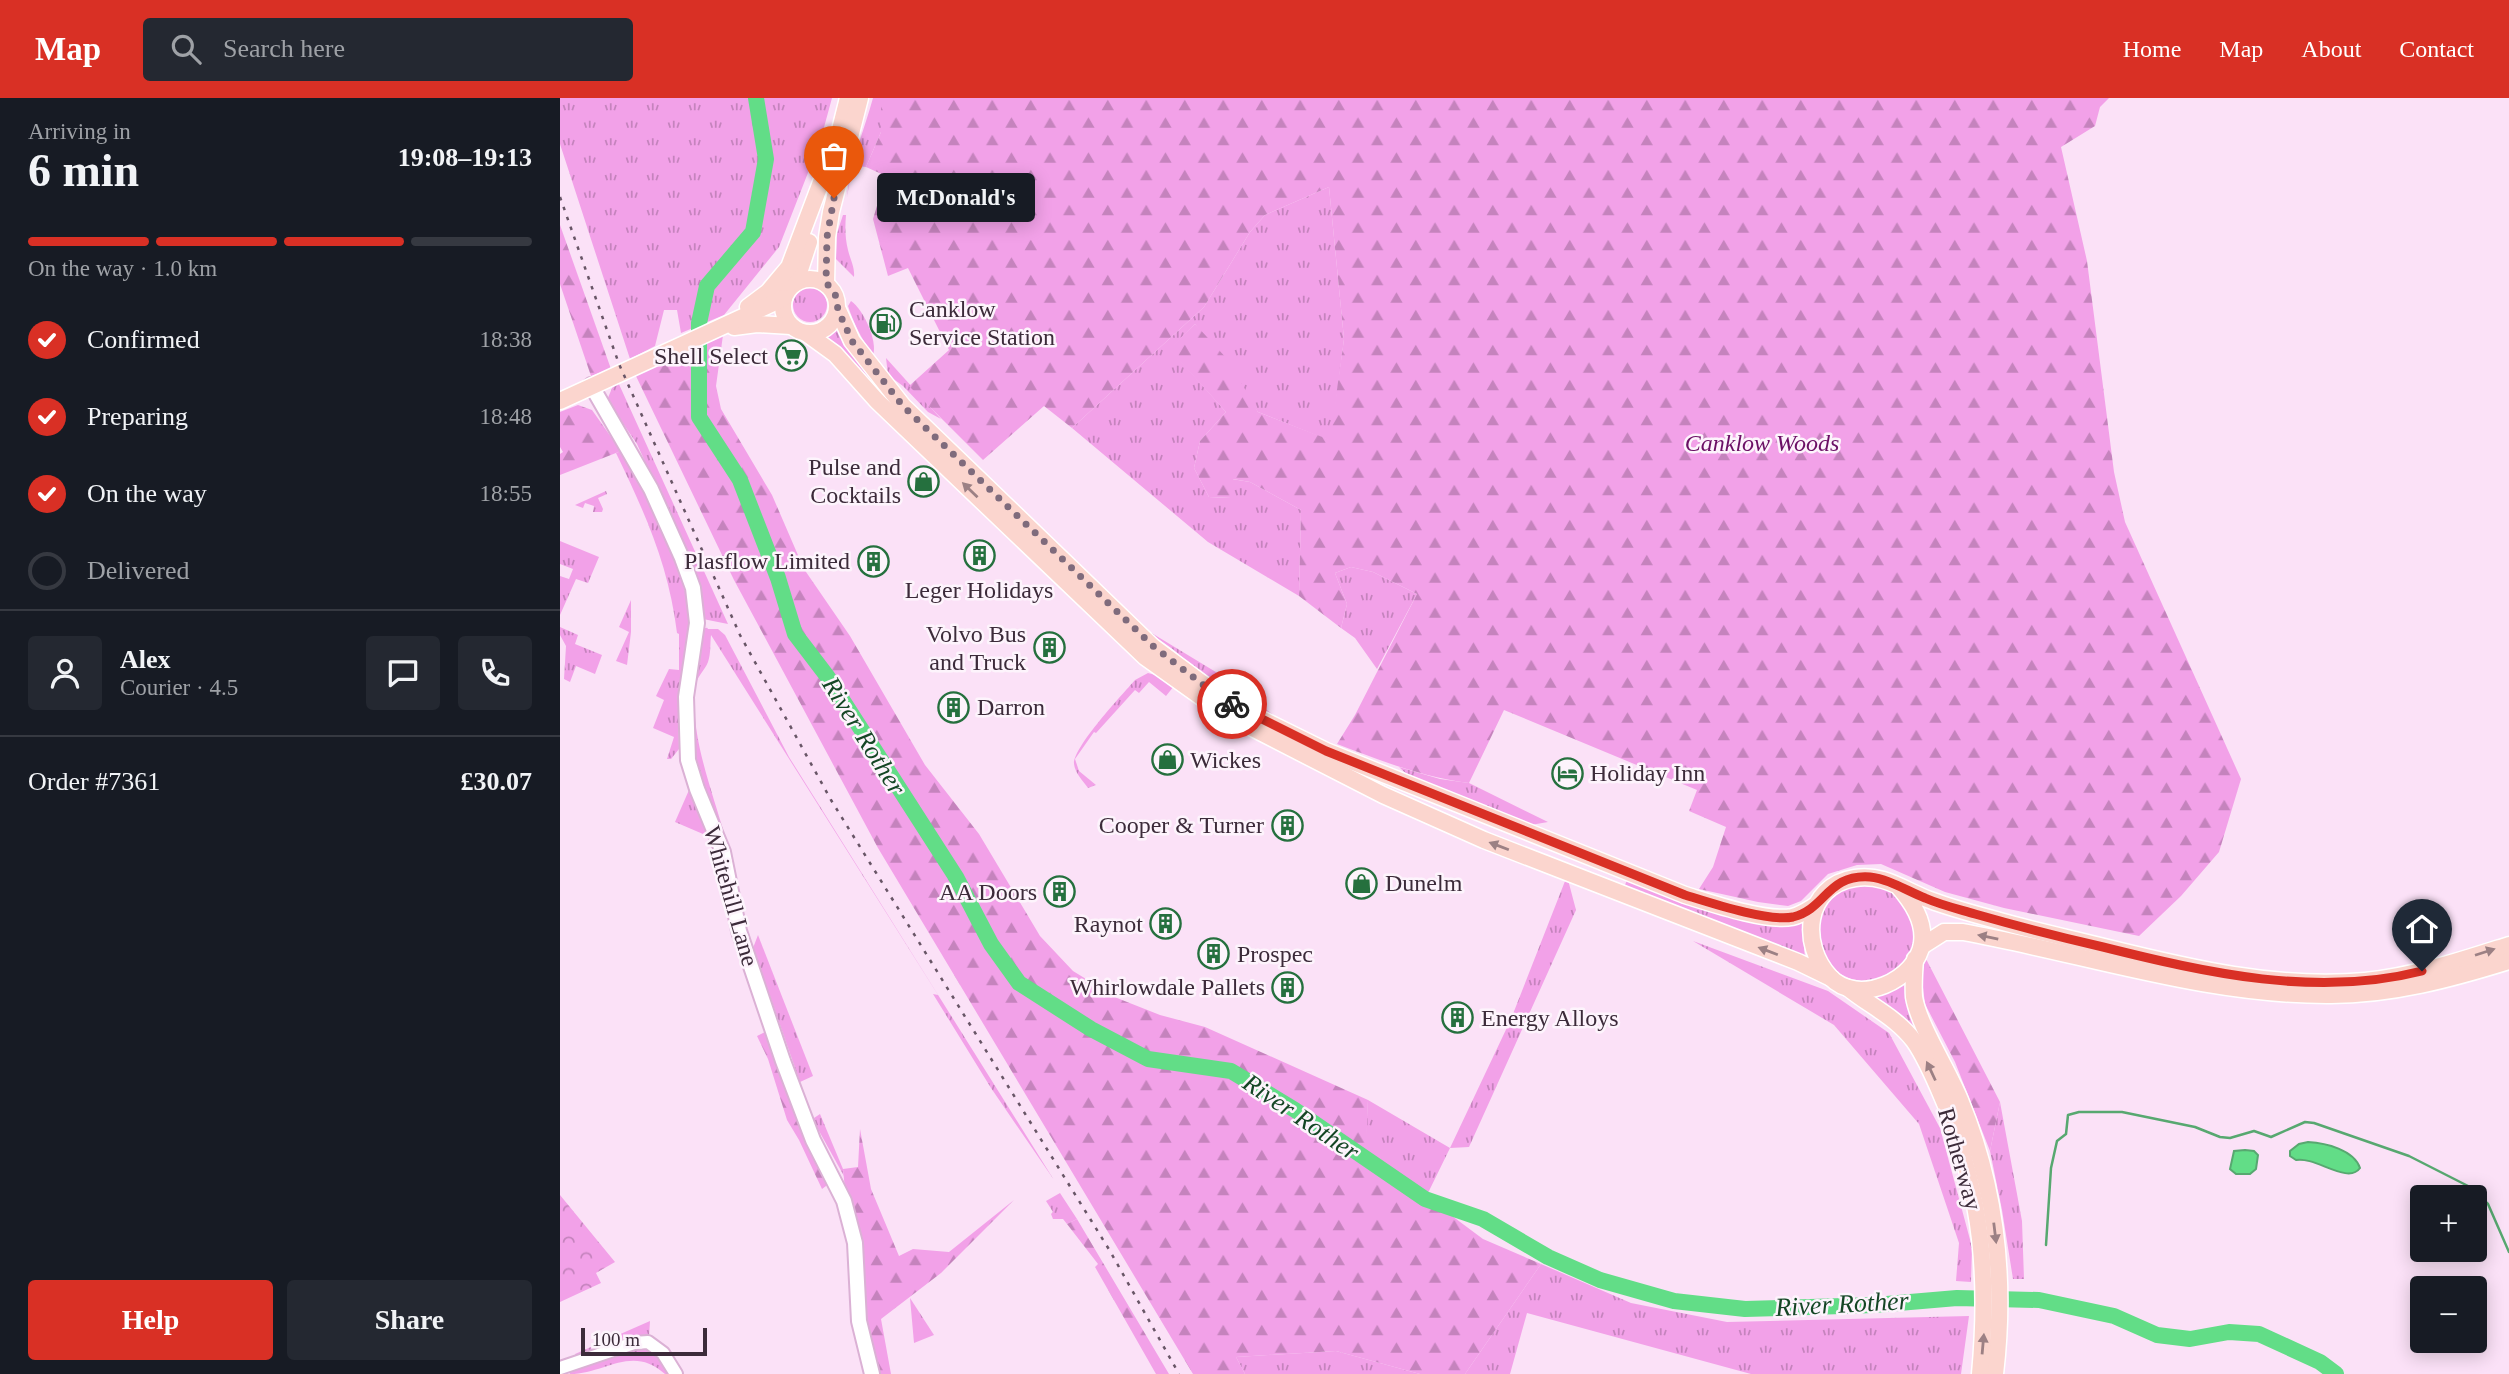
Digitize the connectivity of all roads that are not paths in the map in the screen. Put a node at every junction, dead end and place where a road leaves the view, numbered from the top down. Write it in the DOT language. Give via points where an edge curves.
graph roads {
  1 [pos="848,98"];
  2 [pos="860,98"];
  3 [pos="837,140"];
  4 [pos="796,282"];
  5 [pos="826,282"];
  6 [pos="784,298"];
  7 [pos="838,310"];
  8 [pos="798,329"];
  9 [pos="712,332"];
  10 [pos="591,385"];
  11 [pos="560,401"];
  12 [pos="903,406"];
  13 [pos="942,431"];
  14 [pos="1284,718"];
  15 [pos="1326,751"];
  16 [pos="1898,886"];
  17 [pos="1816,905"];
  18 [pos="2008,924"];
  19 [pos="2509,945"];
  20 [pos="2026,946"];
  21 [pos="1918,952"];
  22 [pos="2509,961"];
  23 [pos="1837,981"];
  24 [pos="1992,1278"];
  25 [pos="1993,1314"];
  26 [pos="560,1368"];
  27 [pos="676,1374"];
  28 [pos="872,1374"];
  29 [pos="1980,1374"];
  30 [pos="1995,1374"];
  1 -- 3 [label="main road"];
  2 -- 5 [label="main road" via="831,212"];
  3 -- 4 [label="main road"];
  3 -- 9 [label="main road" via="789,267 768,292"];
  4 -- 5 [label="main road" via="811,278"];
  4 -- 6 [label="main road"];
  5 -- 7 [label="main road" via="836,296"];
  6 -- 8 [label="main road" via="783,311"];
  6 -- 9 [label="main road"];
  7 -- 8 [label="main road" via="828,327 819,332"];
  7 -- 12 [label="main road" via="852,341"];
  8 -- 9 [label="main road" via="757,324"];
  23 -- 8 [label="main road, one-way" via="1484,840 1383,795 1225,714 1144,657 886,409 835,354"];
  9 -- 10 [label="main road"];
  10 -- 11 [label="main road"];
  10 -- 28 [label="main road, Whitehill Lane" via="651,489 693,588 697,623 686,697 688,760 723,852 737,925 782,1060 849,1216 858,1311"];
  12 -- 13 [label="main road"];
  12 -- 15 [label="main road" via="1162,654 1243,710"];
  14 -- 15 [label="main road"];
  15 -- 17 [label="main road" via="1685,895 1783,918"];
  16 -- 17 [label="main road" via="1872,877 1852,878 1828,890"];
  16 -- 18 [label="main road"];
  16 -- 21 [label="main road" via="1921,926"];
  17 -- 23 [label="main road" via="1811,919 1814,949"];
  18 -- 19 [label="main road, one-way" via="2208,971 2328,983 2408,975"];
  18 -- 20 [label="main road"];
  20 -- 21 [label="main road, one-way" via="1952,931 1935,936"];
  20 -- 22 [label="main road" via="2214,984 2319,995 2416,986"];
  21 -- 23 [label="main road" via="1899,979 1884,986 1864,989"];
  21 -- 24 [label="main road, Rotherway, one-way" via="1913,986 1916,1006 1960,1100 1984,1172 1993,1215"];
  24 -- 23 [label="main road, Rotherway, one-way" via="1957,1135 1924,1056 1894,1019"];
  24 -- 25 [label="main road, Rotherway"];
  29 -- 25 [label="main road, Rotherway, one-way"];
  25 -- 30 [label="main road, Rotherway"];
  26 -- 27 [label="street" via="648,1342 663,1353"];
}
